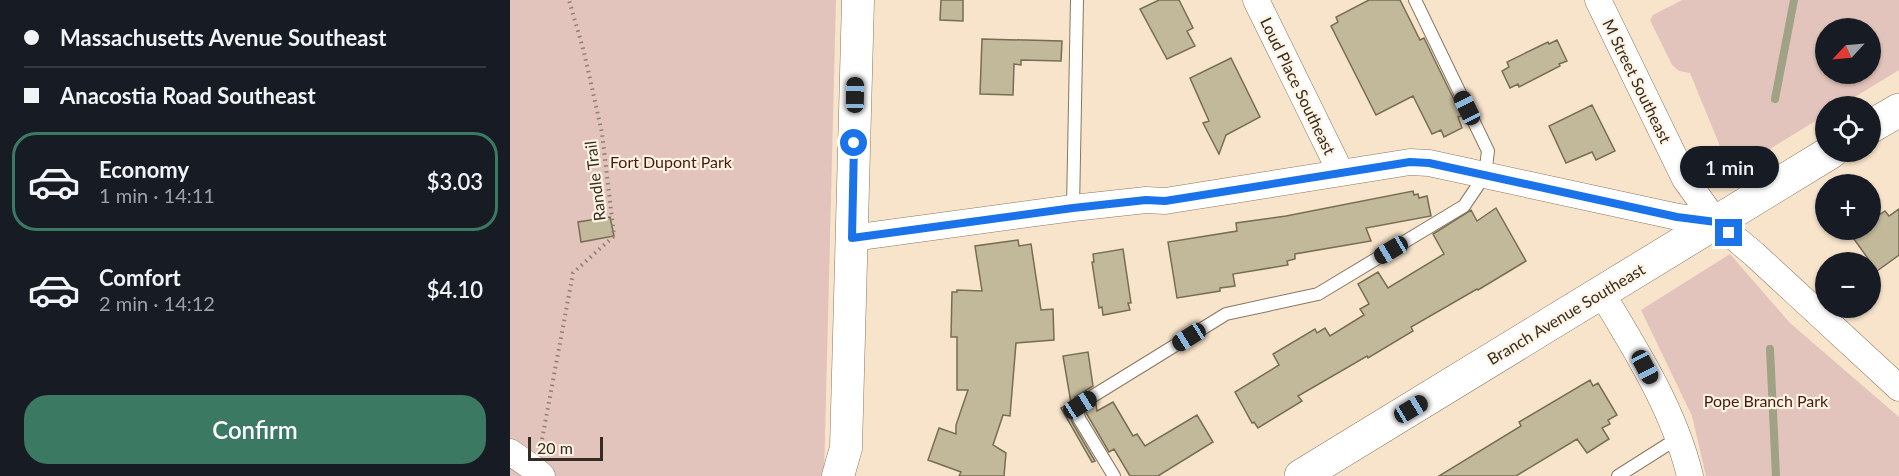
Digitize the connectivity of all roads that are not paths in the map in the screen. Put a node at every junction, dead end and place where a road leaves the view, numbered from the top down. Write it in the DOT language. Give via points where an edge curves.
graph roads {
  1 [pos="858,0"];
  2 [pos="1077,0"];
  3 [pos="1256,0"];
  4 [pos="1415,0"];
  5 [pos="1598,0"];
  6 [pos="1899,110"];
  7 [pos="1881,121"];
  8 [pos="1815,162"];
  9 [pos="1341,173"];
  10 [pos="1485,175"];
  11 [pos="1073,208"];
  12 [pos="1716,222"];
  13 [pos="852,238"];
  14 [pos="1601,292"];
  15 [pos="1899,388"];
  16 [pos="1678,438"];
  17 [pos="510,452"];
  18 [pos="847,467"];
  19 [pos="1307,474"];
  20 [pos="542,476"];
  21 [pos="1114,476"];
  22 [pos="1618,476"];
  23 [pos="1690,476"];
  1 -- 13 [label="street"];
  2 -- 11 [label="lane"];
  3 -- 9 [label="street, Loud Place Southeast"];
  4 -- 10 [label="lane" via="1488,151"];
  5 -- 12 [label="street, M Street Southeast" via="1685,179"];
  6 -- 7 [label="main road"];
  8 -- 12 [label="main road, Branch Avenue Southeast"];
  9 -- 10 [label="street" via="1410,162"];
  9 -- 11 [label="street" via="1165,201"];
  10 -- 12 [label="street"];
  10 -- 21 [label="lane" via="1464,206 1318,294 1226,314 1080,405 1076,411 1080,420"];
  11 -- 13 [label="street"];
  12 -- 14 [label="main road, Branch Avenue Southeast"];
  12 -- 15 [label="street, M Street Southeast"];
  13 -- 18 [label="street"];
  14 -- 16 [label="street" via="1659,395"];
  14 -- 19 [label="main road, Branch Avenue Southeast"];
  16 -- 22 [label="lane"];
  16 -- 23 [label="street"];
  17 -- 20 [label="street"];
}
